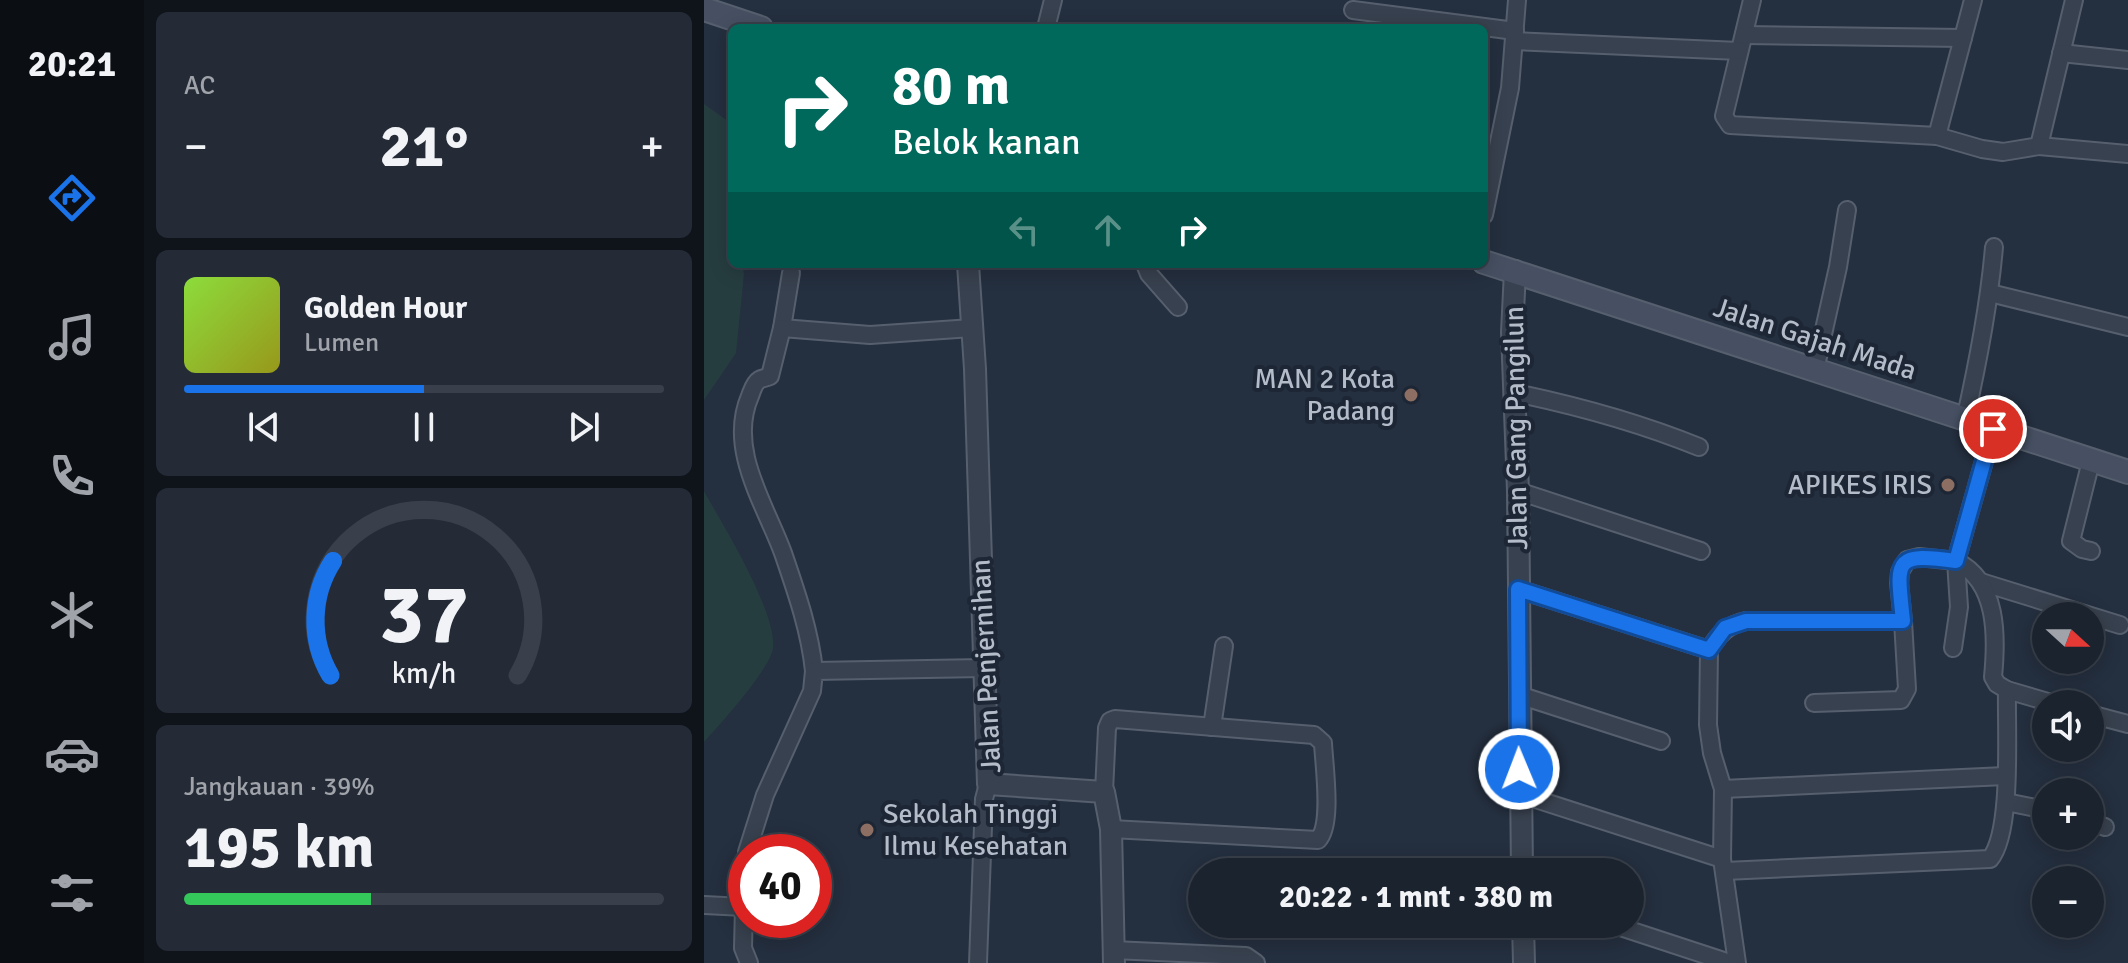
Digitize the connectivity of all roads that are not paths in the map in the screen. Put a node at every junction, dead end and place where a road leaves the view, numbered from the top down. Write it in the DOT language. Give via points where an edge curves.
graph roads {
  1 [pos="1053,0"];
  2 [pos="1517,0"];
  3 [pos="1752,0"];
  4 [pos="1973,0"];
  5 [pos="2074,0"];
  6 [pos="714,8"];
  7 [pos="1353,10"];
  8 [pos="745,24"];
  9 [pos="1047,24"];
  10 [pos="1440,24"];
  11 [pos="1488,32"];
  12 [pos="1515,36"];
  13 [pos="1963,38"];
  14 [pos="1741,43"];
  15 [pos="2061,53"];
  16 [pos="2128,60"];
  17 [pos="1937,136"];
  18 [pos="2039,146"];
  19 [pos="2128,154"];
  20 [pos="1488,195"];
  21 [pos="1847,210"];
  22 [pos="1994,247"];
  23 [pos="1488,263"];
  24 [pos="968,268"];
  25 [pos="1147,268"];
  26 [pos="1515,271"];
  27 [pos="791,273"];
  28 [pos="1990,293"];
  29 [pos="1178,307"];
  30 [pos="2128,327"];
  31 [pos="782,328"];
  32 [pos="972,328"];
  33 [pos="1815,370"];
  34 [pos="1516,393"];
  35 [pos="1965,420"];
  36 [pos="1993,429"];
  37 [pos="1699,447"];
  38 [pos="2091,461"];
  39 [pos="2128,472"];
  40 [pos="1518,491"];
  41 [pos="1701,551"];
  42 [pos="2091,551"];
  43 [pos="1956,561"];
  44 [pos="1981,582"];
  45 [pos="1518,589"];
  46 [pos="1903,621"];
  47 [pos="2120,625"];
  48 [pos="1224,646"];
  49 [pos="1953,648"];
  50 [pos="1709,650"];
  51 [pos="983,668"];
  52 [pos="814,671"];
  53 [pos="2007,690"];
  54 [pos="1519,695"];
  55 [pos="2032,697"];
  56 [pos="1814,703"];
  57 [pos="2104,718"];
  58 [pos="2128,724"];
  59 [pos="1212,727"];
  60 [pos="1661,741"];
  61 [pos="2005,776"];
  62 [pos="988,784"];
  63 [pos="1723,789"];
  64 [pos="1104,792"];
  65 [pos="1520,794"];
  66 [pos="2006,802"];
  67 [pos="2032,807"];
  68 [pos="1111,829"];
  69 [pos="752,834"];
  70 [pos="1522,858"];
  71 [pos="1723,865"];
  72 [pos="704,905"];
  73 [pos="728,906"];
  74 [pos="1644,935"];
  75 [pos="743,938"];
  76 [pos="1523,938"];
  77 [pos="1114,956"];
  78 [pos="749,963"];
  79 [pos="978,963"];
  80 [pos="1256,963"];
  81 [pos="1524,963"];
  82 [pos="1730,963"];
  83 [pos="1737,963"];
  1 -- 9 [label="street"];
  2 -- 12 [label="street"];
  3 -- 14 [label="street"];
  4 -- 13 [label="street"];
  5 -- 15 [label="street"];
  6 -- 8 [label="main road"];
  7 -- 10 [label="street"];
  11 -- 12 [label="street"];
  12 -- 14 [label="street"];
  12 -- 20 [label="street"];
  13 -- 14 [label="street"];
  13 -- 17 [label="street"];
  14 -- 17 [label="street" via="1724,116 1730,125"];
  15 -- 16 [label="street"];
  15 -- 18 [label="street"];
  17 -- 18 [label="street" via="2003,152"];
  18 -- 19 [label="street"];
  21 -- 33 [label="street"];
  22 -- 28 [label="street"];
  23 -- 26 [label="main road, Jalan Gajah Mada"];
  24 -- 32 [label="street, Jalan Penjernihan"];
  25 -- 29 [label="street"];
  26 -- 33 [label="main road, Jalan Gajah Mada"];
  26 -- 34 [label="street, Jalan Gang Pangilun"];
  27 -- 31 [label="street"];
  28 -- 30 [label="street"];
  28 -- 35 [label="street"];
  31 -- 32 [label="street" via="870,335"];
  31 -- 52 [label="street" via="770,376 757,382 746,405 745,459 799,604"];
  32 -- 51 [label="street, Jalan Penjernihan"];
  33 -- 35 [label="main road, Jalan Gajah Mada"];
  34 -- 37 [label="street"];
  34 -- 40 [label="street, Jalan Gang Pangilun"];
  35 -- 36 [label="main road, Jalan Gajah Mada"];
  36 -- 38 [label="main road, Jalan Gajah Mada"];
  36 -- 43 [label="street"];
  38 -- 39 [label="main road, Jalan Gajah Mada"];
  38 -- 42 [label="street" via="2071,541"];
  40 -- 41 [label="street"];
  40 -- 45 [label="street, Jalan Gang Pangilun"];
  43 -- 44 [label="street"];
  43 -- 46 [label="street" via="1907,560 1899,583"];
  43 -- 49 [label="street" via="1959,607"];
  44 -- 47 [label="street"];
  44 -- 53 [label="street" via="1993,616 1993,677"];
  45 -- 50 [label="street"];
  45 -- 54 [label="street, Jalan Gang Pangilun"];
  46 -- 50 [label="street" via="1746,621 1725,628"];
  46 -- 56 [label="street" via="1907,689 1901,700"];
  48 -- 59 [label="street"];
  50 -- 63 [label="street" via="1708,725"];
  51 -- 52 [label="street"];
  51 -- 62 [label="street, Jalan Penjernihan"];
  52 -- 69 [label="street" via="812,691"];
  53 -- 55 [label="street"];
  53 -- 61 [label="street"];
  54 -- 60 [label="street"];
  54 -- 65 [label="street, Jalan Gang Pangilun"];
  57 -- 58 [label="street"];
  59 -- 64 [label="street" via="1110,721"];
  59 -- 68 [label="street" via="1318,737 1324,758 1322,836 1318,840"];
  61 -- 63 [label="street"];
  61 -- 66 [label="street"];
  62 -- 64 [label="street, Jalan Penjernihan"];
  62 -- 79 [label="street"];
  63 -- 71 [label="street"];
  64 -- 68 [label="street"];
  65 -- 70 [label="street, Jalan Gang Pangilun"];
  65 -- 71 [label="street"];
  66 -- 67 [label="street"];
  66 -- 71 [label="street" via="1998,851 1990,859"];
  68 -- 77 [label="street"];
  71 -- 83 [label="street"];
  72 -- 73 [label="street"];
  74 -- 82 [label="street"];
  75 -- 78 [label="street"];
  76 -- 81 [label="street"];
  77 -- 80 [label="street" via="1246,956"];
}
